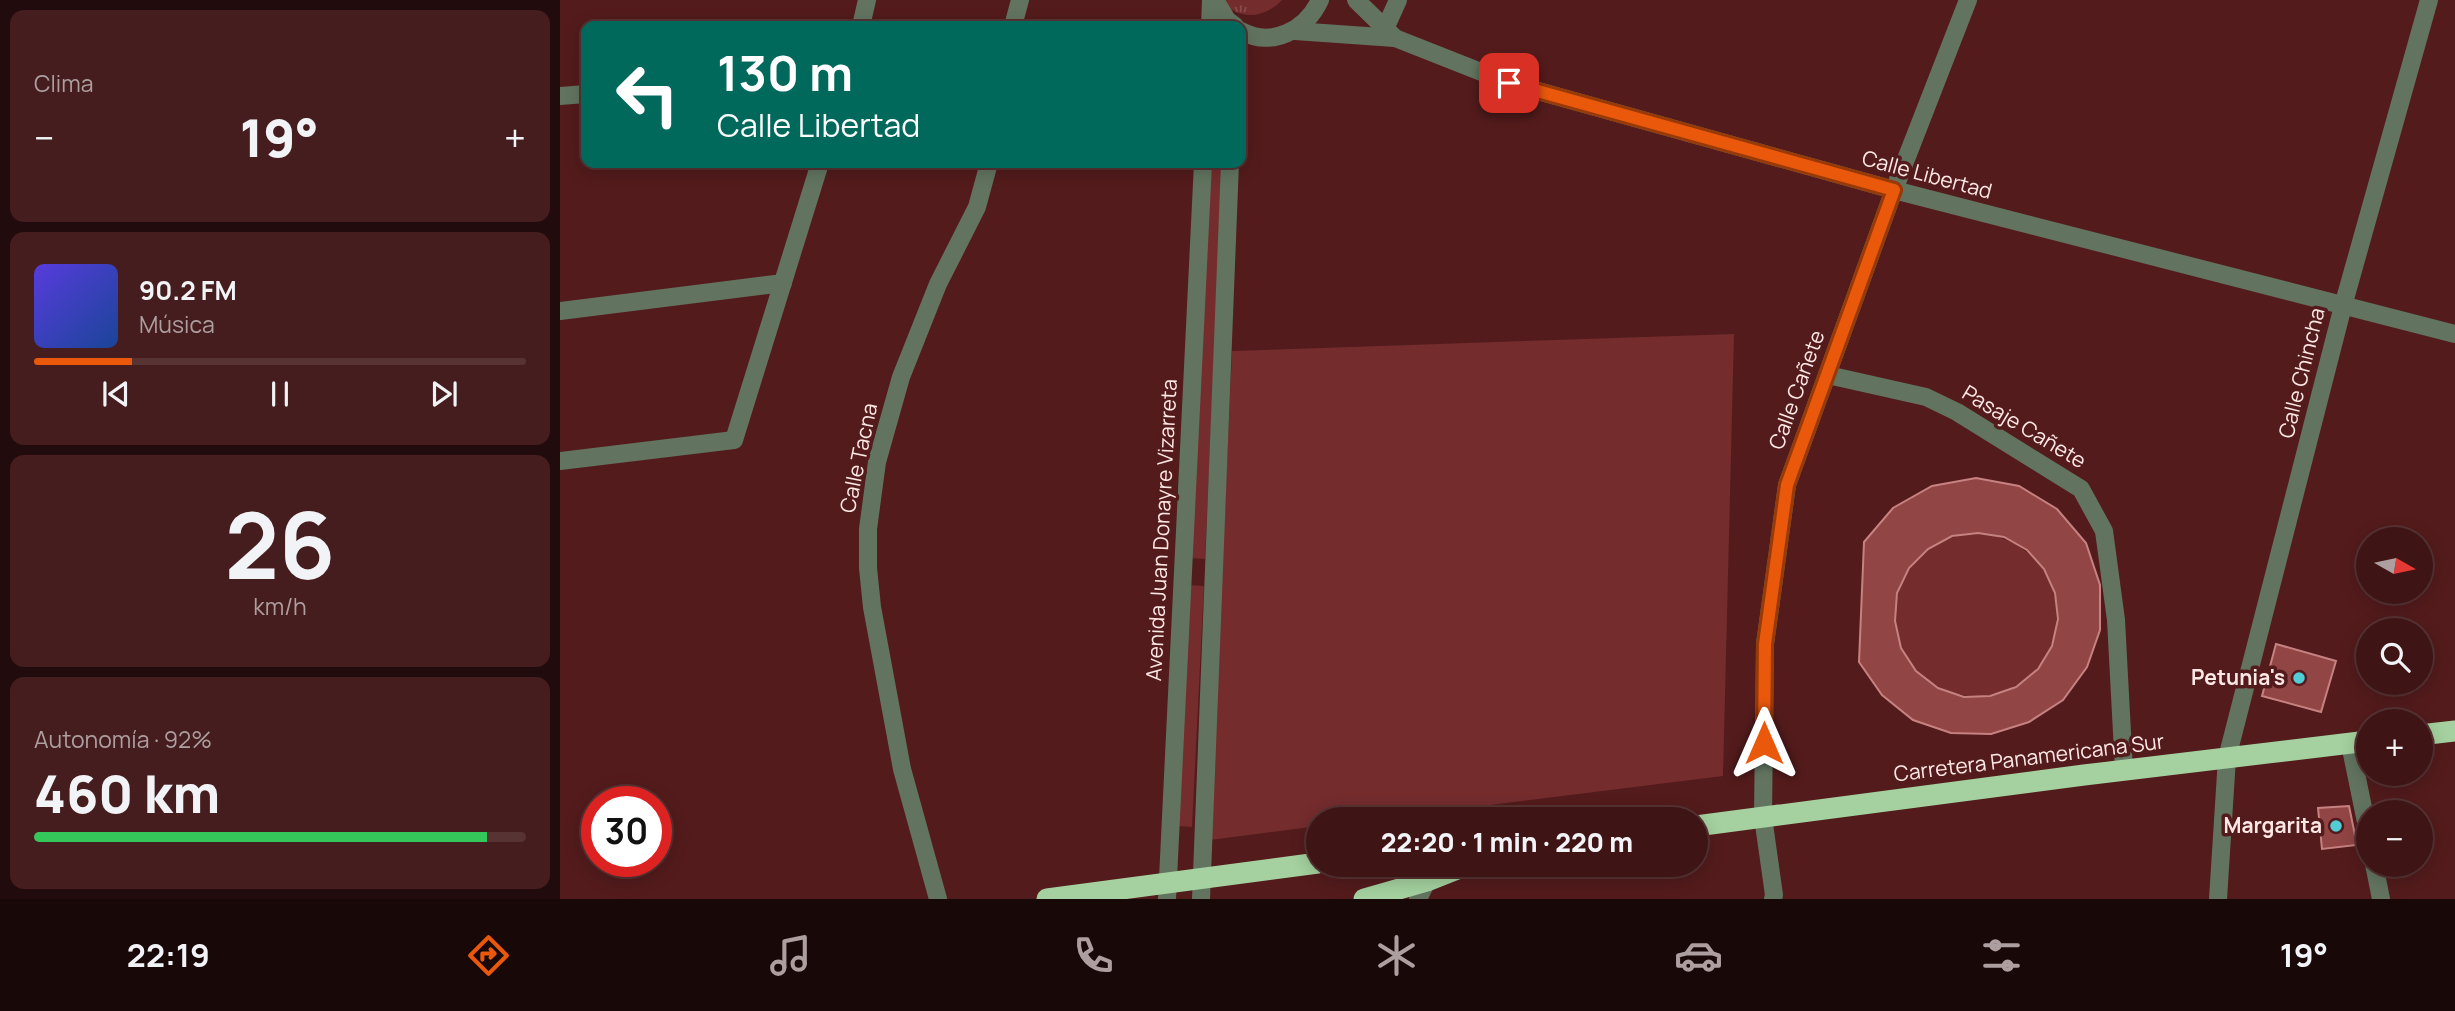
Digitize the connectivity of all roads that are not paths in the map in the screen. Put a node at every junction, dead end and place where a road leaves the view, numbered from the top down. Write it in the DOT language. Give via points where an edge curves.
graph roads {
  1 [pos="867,0"];
  2 [pos="1020,0"];
  3 [pos="1213,0"];
  4 [pos="1320,0"];
  5 [pos="1356,0"];
  6 [pos="1398,0"];
  7 [pos="1968,0"];
  8 [pos="2429,0"];
  9 [pos="862,21"];
  10 [pos="1014,21"];
  11 [pos="1211,21"];
  12 [pos="1228,21"];
  13 [pos="1295,31"];
  14 [pos="1246,33"];
  15 [pos="1390,34"];
  16 [pos="1264,38"];
  17 [pos="1246,44"];
  18 [pos="581,94"];
  19 [pos="560,96"];
  20 [pos="818,168"];
  21 [pos="988,168"];
  22 [pos="1203,168"];
  23 [pos="1230,168"];
  24 [pos="1894,190"];
  25 [pos="783,283"];
  26 [pos="2343,306"];
  27 [pos="560,311"];
  28 [pos="2455,334"];
  29 [pos="1828,375"];
  30 [pos="560,461"];
  31 [pos="1183,564"];
  32 [pos="1212,568"];
  33 [pos="2455,730"];
  34 [pos="2433,733"];
  35 [pos="2356,743"];
  36 [pos="2227,758"];
  37 [pos="2124,770"];
  38 [pos="1763,817"];
  39 [pos="1708,824"];
  40 [pos="1306,866"];
  41 [pos="2377,877"];
  42 [pos="1425,881"];
  43 [pos="1202,889"];
  44 [pos="1168,890"];
  45 [pos="938,899"];
  46 [pos="1047,899"];
  47 [pos="1364,899"];
  48 [pos="1773,899"];
  49 [pos="2218,899"];
  50 [pos="2381,899"];
  1 -- 9 [label="street"];
  2 -- 10 [label="street"];
  3 -- 11 [label="street"];
  3 -- 12 [label="street"];
  4 -- 13 [label="street" via="1310,19"];
  5 -- 15 [label="street"];
  6 -- 15 [label="street"];
  7 -- 24 [label="street, Calle Cañete"];
  8 -- 26 [label="street, Calle Chincha"];
  13 -- 15 [label="street"];
  13 -- 16 [label="street"];
  14 -- 16 [label="street"];
  15 -- 24 [label="street, Calle Libertad" via="1509,83"];
  16 -- 17 [label="street"];
  18 -- 19 [label="street"];
  20 -- 25 [label="street"];
  21 -- 45 [label="street, Calle Tacna" via="977,207 938,284 901,377 877,462 868,529 872,607 902,769"];
  22 -- 31 [label="street, Avenida Juan Donayre Vizarreta"];
  23 -- 32 [label="street"];
  24 -- 26 [label="street, Calle Libertad"];
  24 -- 29 [label="street, Calle Cañete"];
  25 -- 27 [label="street"];
  25 -- 30 [label="street" via="734,440"];
  26 -- 28 [label="street, Calle Libertad"];
  26 -- 36 [label="street, Calle Chincha"];
  29 -- 37 [label="street, Pasaje Cañete" via="1926,397 2081,489 2104,531 2116,620"];
  29 -- 38 [label="street, Calle Cañete" via="1787,485 1765,644"];
  31 -- 32 [label="street"];
  31 -- 44 [label="street, Avenida Juan Donayre Vizarreta"];
  32 -- 43 [label="street"];
  33 -- 34 [label="highway"];
  35 -- 36 [label="highway, Carretera Panamericana Sur"];
  36 -- 37 [label="highway, Carretera Panamericana Sur"];
  36 -- 49 [label="street, Calle Chincha"];
  37 -- 38 [label="highway, Carretera Panamericana Sur"];
  38 -- 39 [label="highway, Carretera Panamericana Sur"];
  38 -- 48 [label="street, Calle Cañete"];
  40 -- 43 [label="highway"];
  41 -- 50 [label="street"];
  42 -- 47 [label="highway"];
  43 -- 44 [label="highway"];
  44 -- 46 [label="highway"];
}
